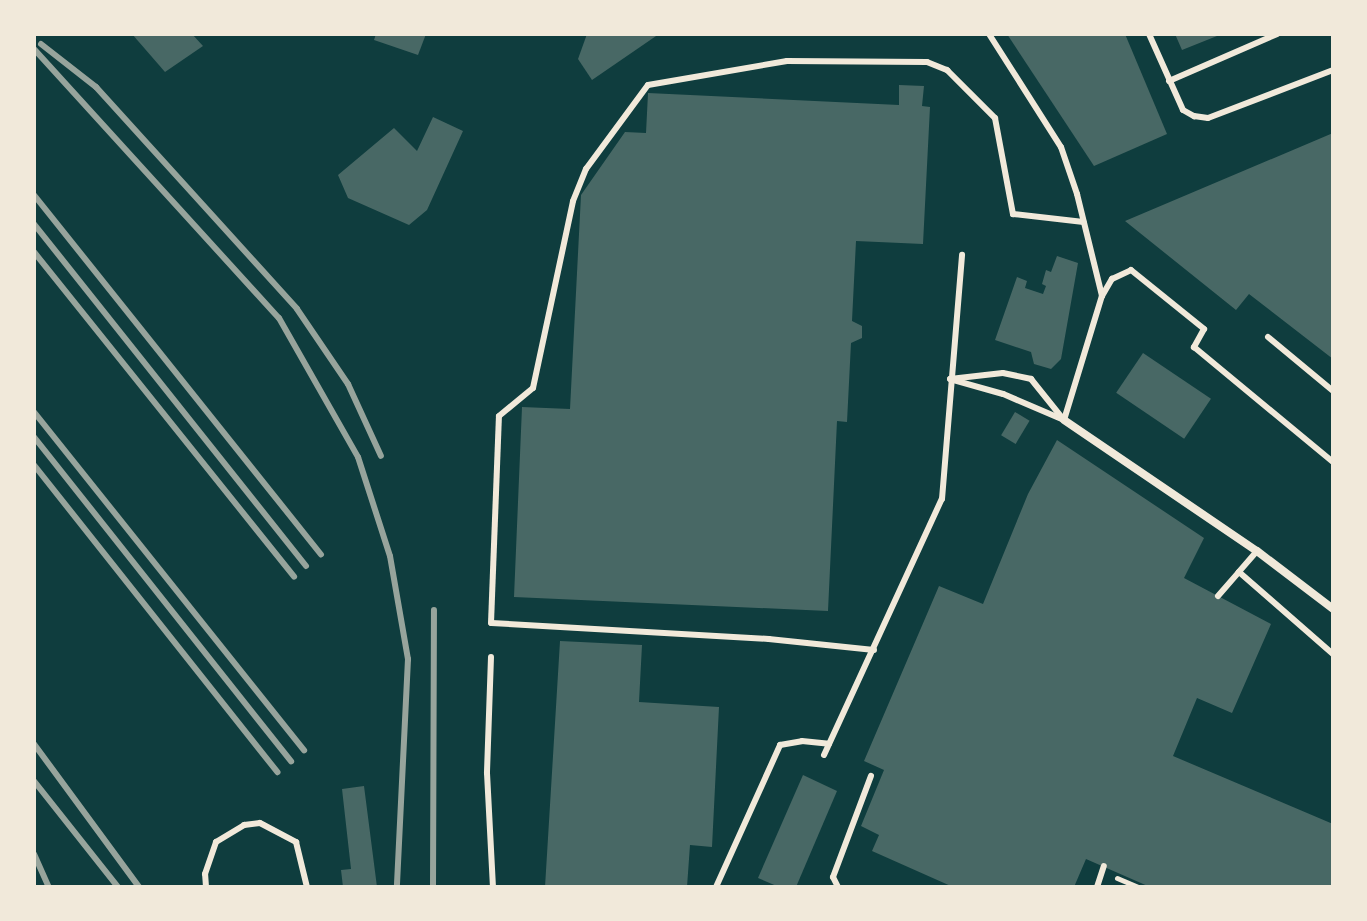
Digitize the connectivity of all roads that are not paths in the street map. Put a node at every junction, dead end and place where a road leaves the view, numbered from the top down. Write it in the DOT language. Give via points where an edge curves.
graph roads {
  1 [pos="989,34"];
  2 [pos="1149,34"];
  3 [pos="1277,34"];
  4 [pos="1333,70"];
  5 [pos="1169,81"];
  6 [pos="1084,222"];
  7 [pos="962,255"];
  8 [pos="1102,296"];
  9 [pos="1268,337"];
  10 [pos="950,379"];
  11 [pos="1333,391"];
  12 [pos="1064,420"];
  13 [pos="1333,462"];
  14 [pos="1257,551"];
  15 [pos="1239,572"];
  16 [pos="1218,596"];
  17 [pos="1333,609"];
  18 [pos="874,650"];
  19 [pos="1333,654"];
  20 [pos="491,657"];
  21 [pos="829,744"];
  22 [pos="824,755"];
  23 [pos="871,776"];
  24 [pos="1103,869"];
  25 [pos="206,887"];
  26 [pos="307,887"];
  27 [pos="493,887"];
  28 [pos="716,887"];
  29 [pos="838,887"];
  30 [pos="1097,887"];
  1 -- 6 [label="lane" via="1061,147"];
  2 -- 5 [label="lane"];
  3 -- 5 [label="lane"];
  4 -- 5 [label="lane" via="1208,118 1183,110"];
  6 -- 8 [label="lane"];
  6 -- 18 [label="lane" via="1013,214 995,118 947,70 927,62 787,61 648,85 586,169 573,201 533,388 499,416 491,623"];
  7 -- 10 [label="lane"];
  8 -- 12 [label="lane"];
  8 -- 13 [label="lane" via="1112,279 1131,270 1204,329 1194,347"];
  9 -- 11 [label="lane"];
  10 -- 12 [label="lane"];
  10 -- 12 [label="lane" via="1003,373 1031,379"];
  10 -- 18 [label="lane" via="942,499"];
  12 -- 14 [label="street"];
  14 -- 15 [label="lane"];
  14 -- 17 [label="street"];
  15 -- 16 [label="lane"];
  15 -- 19 [label="lane"];
  18 -- 21 [label="lane"];
  20 -- 27 [label="lane" via="487,773"];
  21 -- 22 [label="lane"];
  21 -- 28 [label="lane" via="780,745"];
  23 -- 29 [label="lane" via="833,877"];
  24 -- 30 [label="lane"];
  25 -- 26 [label="lane" via="216,842 244,825 260,823 296,842"];
}
